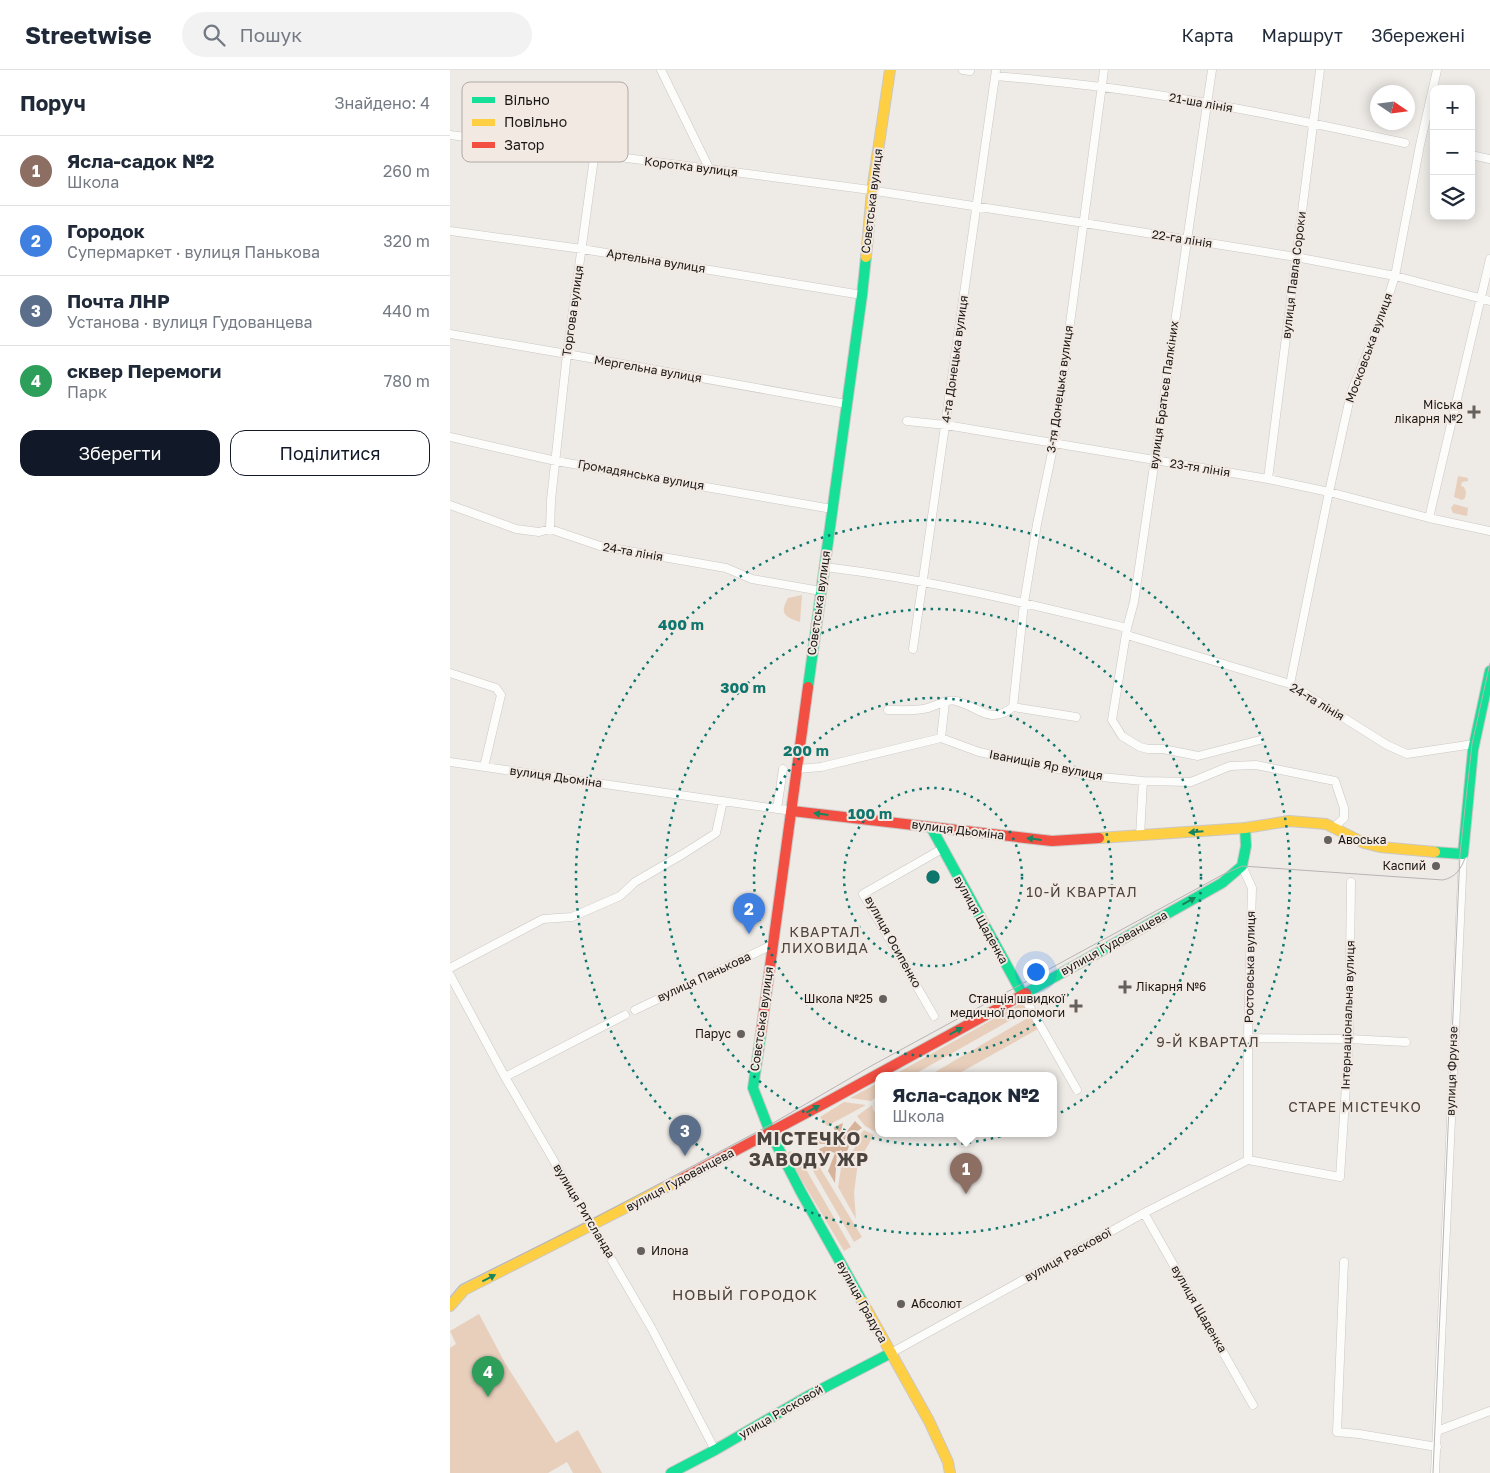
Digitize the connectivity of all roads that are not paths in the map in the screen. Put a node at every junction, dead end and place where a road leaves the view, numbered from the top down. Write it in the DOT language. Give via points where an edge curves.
graph roads {
  1 [pos="661,70"];
  2 [pos="890,70"];
  3 [pos="1104,70"];
  4 [pos="1212,70"];
  5 [pos="1320,70"];
  6 [pos="1437,70"];
  7 [pos="996,73"];
  8 [pos="1102,87"];
  9 [pos="1208,104"];
  10 [pos="1312,123"];
  11 [pos="1405,143"];
  12 [pos="1475,156"];
  13 [pos="1490,158"];
  14 [pos="628,159"];
  15 [pos="593,162"];
  16 [pos="710,170"];
  17 [pos="872,191"];
  18 [pos="977,207"];
  19 [pos="1084,223"];
  20 [pos="450,230"];
  21 [pos="1187,240"];
  22 [pos="582,249"];
  23 [pos="1296,257"];
  24 [pos="1490,259"];
  25 [pos="1394,276"];
  26 [pos="862,295"];
  27 [pos="1481,299"];
  28 [pos="1490,301"];
  29 [pos="450,334"];
  30 [pos="567,354"];
  31 [pos="846,404"];
  32 [pos="907,421"];
  33 [pos="946,425"];
  34 [pos="450,437"];
  35 [pos="1054,443"];
  36 [pos="556,461"];
  37 [pos="1155,461"];
  38 [pos="1268,479"];
  39 [pos="1329,492"];
  40 [pos="450,505"];
  41 [pos="832,509"];
  42 [pos="1429,518"];
  43 [pos="550,529"];
  44 [pos="1490,531"];
  45 [pos="824,567"];
  46 [pos="922,582"];
  47 [pos="821,591"];
  48 [pos="1024,602"];
  49 [pos="1127,631"];
  50 [pos="913,649"];
  51 [pos="1490,672"];
  52 [pos="450,673"];
  53 [pos="1290,684"];
  54 [pos="945,702"];
  55 [pos="1013,706"];
  56 [pos="888,710"];
  57 [pos="1076,717"];
  58 [pos="941,738"];
  59 [pos="1260,740"];
  60 [pos="1474,744"];
  61 [pos="450,762"];
  62 [pos="484,767"];
  63 [pos="783,769"];
  64 [pos="798,769"];
  65 [pos="1143,781"];
  66 [pos="723,801"];
  67 [pos="777,809"];
  68 [pos="792,811"];
  69 [pos="930,827"];
  70 [pos="1334,827"];
  71 [pos="1245,828"];
  72 [pos="1140,836"];
  73 [pos="942,849"];
  74 [pos="1463,854"];
  75 [pos="1242,866"];
  76 [pos="1351,882"];
  77 [pos="772,945"];
  78 [pos="450,968"];
  79 [pos="451,980"];
  80 [pos="1023,995"];
  81 [pos="635,1010"];
  82 [pos="625,1015"];
  83 [pos="934,1016"];
  84 [pos="1248,1038"];
  85 [pos="1349,1039"];
  86 [pos="1406,1042"];
  87 [pos="881,1072"];
  88 [pos="875,1075"];
  89 [pos="504,1077"];
  90 [pos="1077,1090"];
  91 [pos="770,1132"];
  92 [pos="1248,1160"];
  93 [pos="1144,1213"];
  94 [pos="592,1226"];
  95 [pos="1344,1262"];
  96 [pos="450,1306"];
  97 [pos="891,1353"];
  98 [pos="1253,1405"];
  99 [pos="1490,1411"];
  100 [pos="1437,1431"];
  101 [pos="1437,1447"];
  102 [pos="715,1450"];
  103 [pos="671,1473"];
  104 [pos="950,1473"];
  105 [pos="1435,1473"];
  1 -- 16 [label="street"];
  2 -- 17 [label="street, Совєтська вулиця"];
  3 -- 8 [label="street, 3-тя Донецька вулиця"];
  4 -- 9 [label="street, вулиця Братьєв Палкіних"];
  5 -- 10 [label="street, вулиця Павла Сороки"];
  6 -- 25 [label="street, Московська вулиця"];
  7 -- 8 [label="street, 21-ша лінія"];
  7 -- 18 [label="street, 4-та Донецька вулиця"];
  8 -- 9 [label="street, 21-ша лінія"];
  8 -- 19 [label="street, 3-тя Донецька вулиця"];
  9 -- 10 [label="street, 21-ша лінія"];
  9 -- 21 [label="street, вулиця Братьєв Палкіних"];
  10 -- 11 [label="street, 21-ша лінія"];
  10 -- 23 [label="street, вулиця Павла Сороки"];
  12 -- 13 [label="street"];
  14 -- 16 [label="street, Коротка вулиця"];
  15 -- 22 [label="street, Торгова вулиця"];
  16 -- 17 [label="street, Коротка вулиця"];
  17 -- 18 [label="street, 22-га лінія"];
  17 -- 26 [label="street, Совєтська вулиця"];
  18 -- 19 [label="street, 22-га лінія"];
  18 -- 33 [label="street, 4-та Донецька вулиця"];
  19 -- 21 [label="street, 22-га лінія"];
  19 -- 35 [label="street, 3-тя Донецька вулиця"];
  20 -- 22 [label="street, Артельна вулиця"];
  21 -- 23 [label="street, 22-га лінія"];
  21 -- 37 [label="street, вулиця Братьєв Палкіних"];
  22 -- 26 [label="street, Артельна вулиця"];
  22 -- 30 [label="street, Торгова вулиця"];
  23 -- 25 [label="street, 22-га лінія"];
  23 -- 38 [label="street, вулиця Павла Сороки"];
  24 -- 27 [label="street"];
  25 -- 27 [label="street, 22-га лінія"];
  25 -- 39 [label="street, Московська вулиця" via="1382,316 1351,393"];
  26 -- 31 [label="street, Совєтська вулиця"];
  27 -- 28 [label="street, 22-га лінія"];
  27 -- 42 [label="street"];
  29 -- 30 [label="street, Мергельна вулиця"];
  30 -- 31 [label="street, Мергельна вулиця"];
  30 -- 36 [label="street, Торгова вулиця"];
  31 -- 41 [label="street, Совєтська вулиця"];
  32 -- 33 [label="street, 23-тя лінія"];
  33 -- 35 [label="street, 23-тя лінія"];
  33 -- 46 [label="street, 4-та Донецька вулиця"];
  34 -- 36 [label="street, Громадянська вулиця"];
  35 -- 37 [label="street, 23-тя лінія"];
  35 -- 48 [label="street, 3-тя Донецька вулиця"];
  36 -- 41 [label="street, Громадянська вулиця"];
  36 -- 43 [label="street, Торгова вулиця"];
  37 -- 38 [label="street, 23-тя лінія"];
  37 -- 49 [label="street, вулиця Братьєв Палкіних"];
  38 -- 39 [label="street, 23-тя лінія"];
  39 -- 42 [label="street, 23-тя лінія"];
  39 -- 53 [label="street, Московська вулиця"];
  40 -- 43 [label="street, 24-та лінія" via="516,529 539,532"];
  41 -- 45 [label="street, Совєтська вулиця"];
  42 -- 44 [label="street, 23-тя лінія"];
  43 -- 47 [label="street, 24-та лінія" via="600,546 726,568 752,579"];
  45 -- 46 [label="street, 24-та лінія"];
  45 -- 47 [label="street, Совєтська вулиця"];
  46 -- 48 [label="street, 24-та лінія"];
  46 -- 50 [label="street, 4-та Донецька вулиця"];
  47 -- 64 [label="street, Совєтська вулиця"];
  48 -- 49 [label="street, 24-та лінія"];
  48 -- 55 [label="street, 3-тя Донецька вулиця"];
  49 -- 53 [label="street, 24-та лінія"];
  49 -- 59 [label="street, вулиця Братьєв Палкіних" via="1112,720 1122,736 1140,747 1198,756"];
  51 -- 60 [label="street, вулиця Фрунзе"];
  52 -- 62 [label="street" via="496,688 500,695"];
  53 -- 60 [label="street, 24-та лінія" via="1387,745 1407,754"];
  54 -- 55 [label="street" via="955,700 984,714 994,715"];
  54 -- 56 [label="street" via="925,709"];
  54 -- 58 [label="street"];
  55 -- 57 [label="street"];
  58 -- 64 [label="street" via="822,767"];
  58 -- 65 [label="street, Іванищів Яр вулиця" via="979,752 1090,776"];
  60 -- 74 [label="street, вулиця Фрунзе"];
  61 -- 62 [label="street, вулиця Дьоміна"];
  62 -- 66 [label="street, вулиця Дьоміна"];
  63 -- 67 [label="street"];
  64 -- 68 [label="street, Совєтська вулиця"];
  65 -- 70 [label="street, Іванищів Яр вулиця" via="1191,782 1230,766 1256,765 1334,781 1344,808 1344,818"];
  65 -- 72 [label="street"];
  66 -- 67 [label="street, вулиця Дьоміна"];
  66 -- 78 [label="street" via="716,833 635,882 620,896 572,917 543,918"];
  67 -- 68 [label="street, вулиця Дьоміна"];
  69 -- 68 [label="street, вулиця Дьоміна, one-way"];
  68 -- 77 [label="street, Совєтська вулиця"];
  72 -- 69 [label="street, вулиця Дьоміна, one-way" via="1052,841"];
  69 -- 73 [label="street, вулиця Щаденка"];
  70 -- 71 [label="street, вулиця Дьоміна" via="1289,821"];
  70 -- 74 [label="street, вулиця Дьоміна" via="1364,843 1380,847"];
  71 -- 72 [label="street, вулиця Дьоміна, one-way"];
  71 -- 75 [label="street"];
  73 -- 80 [label="street, вулиця Щаденка"];
  73 -- 83 [label="street, вулиця Осипенко" via="863,894"];
  74 -- 100 [label="street, вулиця Фрунзе"];
  80 -- 75 [label="street, вулиця Гудованцева, one-way" via="1222,883"];
  75 -- 84 [label="street, Ростовська вулиця" via="1252,888"];
  76 -- 85 [label="street, Інтернаціональна вулиця"];
  77 -- 81 [label="street, вулиця Панькова"];
  77 -- 91 [label="street, Совєтська вулиця" via="753,1088"];
  79 -- 89 [label="street, вулиця Ритсланда"];
  87 -- 80 [label="street, вулиця Гудованцева, one-way"];
  80 -- 90 [label="street, вулиця Щаденка"];
  82 -- 89 [label="street"];
  84 -- 85 [label="street"];
  84 -- 92 [label="street, Ростовська вулиця"];
  85 -- 86 [label="street"];
  85 -- 92 [label="street, Інтернаціональна вулиця" via="1340,1177"];
  91 -- 88 [label="street, вулиця Гудованцева, one-way"];
  89 -- 94 [label="street, вулиця Ритсланда"];
  91 -- 94 [label="street, вулиця Гудованцева"];
  91 -- 97 [label="street, вулиця Градуса"];
  92 -- 93 [label="street, вулиця Раскової"];
  93 -- 97 [label="street, вулиця Раскової"];
  93 -- 98 [label="street, вулиця Щаденка"];
  96 -- 94 [label="street, вулиця Гудованцева, one-way" via="464,1290"];
  94 -- 102 [label="street, вулиця Ритсланда" via="652,1329"];
  95 -- 101 [label="street" via="1337,1432"];
  97 -- 102 [label="street, улица Расковой"];
  97 -- 104 [label="street, вулиця Градуса" via="929,1421"];
  99 -- 100 [label="street"];
  100 -- 101 [label="street, вулиця Фрунзе"];
  101 -- 105 [label="street, вулиця Фрунзе"];
  102 -- 103 [label="street, улица Расковой"];
}
